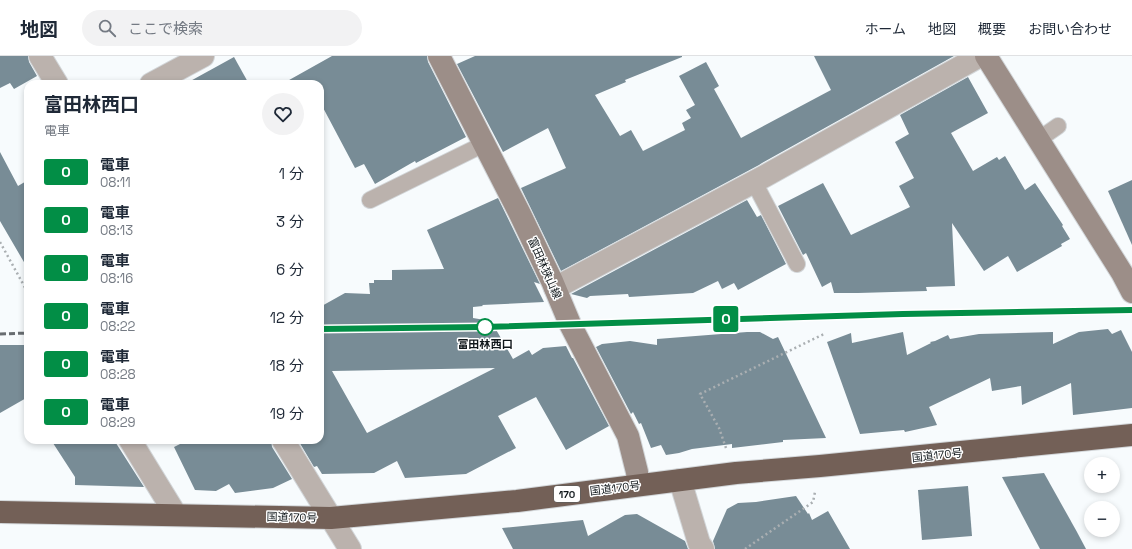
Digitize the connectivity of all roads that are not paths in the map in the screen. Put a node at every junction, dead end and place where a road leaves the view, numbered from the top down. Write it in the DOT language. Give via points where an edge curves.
graph roads {
  1 [pos="40,56"];
  2 [pos="202,56"];
  3 [pos="439,56"];
  4 [pos="980,56"];
  5 [pos="986,56"];
  6 [pos="55,80"];
  7 [pos="166,80"];
  8 [pos="1058,126"];
  9 [pos="1038,140"];
  10 [pos="484,144"];
  11 [pos="754,182"];
  12 [pos="370,200"];
  13 [pos="797,264"];
  14 [pos="1129,278"];
  15 [pos="555,288"];
  16 [pos="1132,435"];
  17 [pos="132,444"];
  18 [pos="285,444"];
  19 [pos="680,480"];
  20 [pos="638,485"];
  21 [pos="0,512"];
  22 [pos="176,515"];
  23 [pos="331,518"];
  24 [pos="350,549"];
  25 [pos="703,549"];
  1 -- 6 [label="street"];
  2 -- 7 [label="street"];
  3 -- 10 [label="main road, 富田林狭山線"];
  4 -- 11 [label="street"];
  5 -- 9 [label="main road"];
  8 -- 9 [label="lane"];
  9 -- 14 [label="main road"];
  10 -- 12 [label="lane"];
  10 -- 15 [label="main road, 富田林狭山線"];
  11 -- 13 [label="lane"];
  11 -- 15 [label="street"];
  15 -- 20 [label="main road, 富田林狭山線" via="570,324 628,436"];
  16 -- 19 [label="highway, 国道170号 / 170"];
  17 -- 22 [label="street"];
  18 -- 23 [label="street"];
  19 -- 20 [label="highway, 国道170号 / 170"];
  19 -- 25 [label="street"];
  20 -- 23 [label="highway, 国道170号 / 170"];
  21 -- 22 [label="highway, 国道170号 / 170"];
  22 -- 23 [label="highway, 国道170号 / 170"];
  23 -- 24 [label="street"];
}
